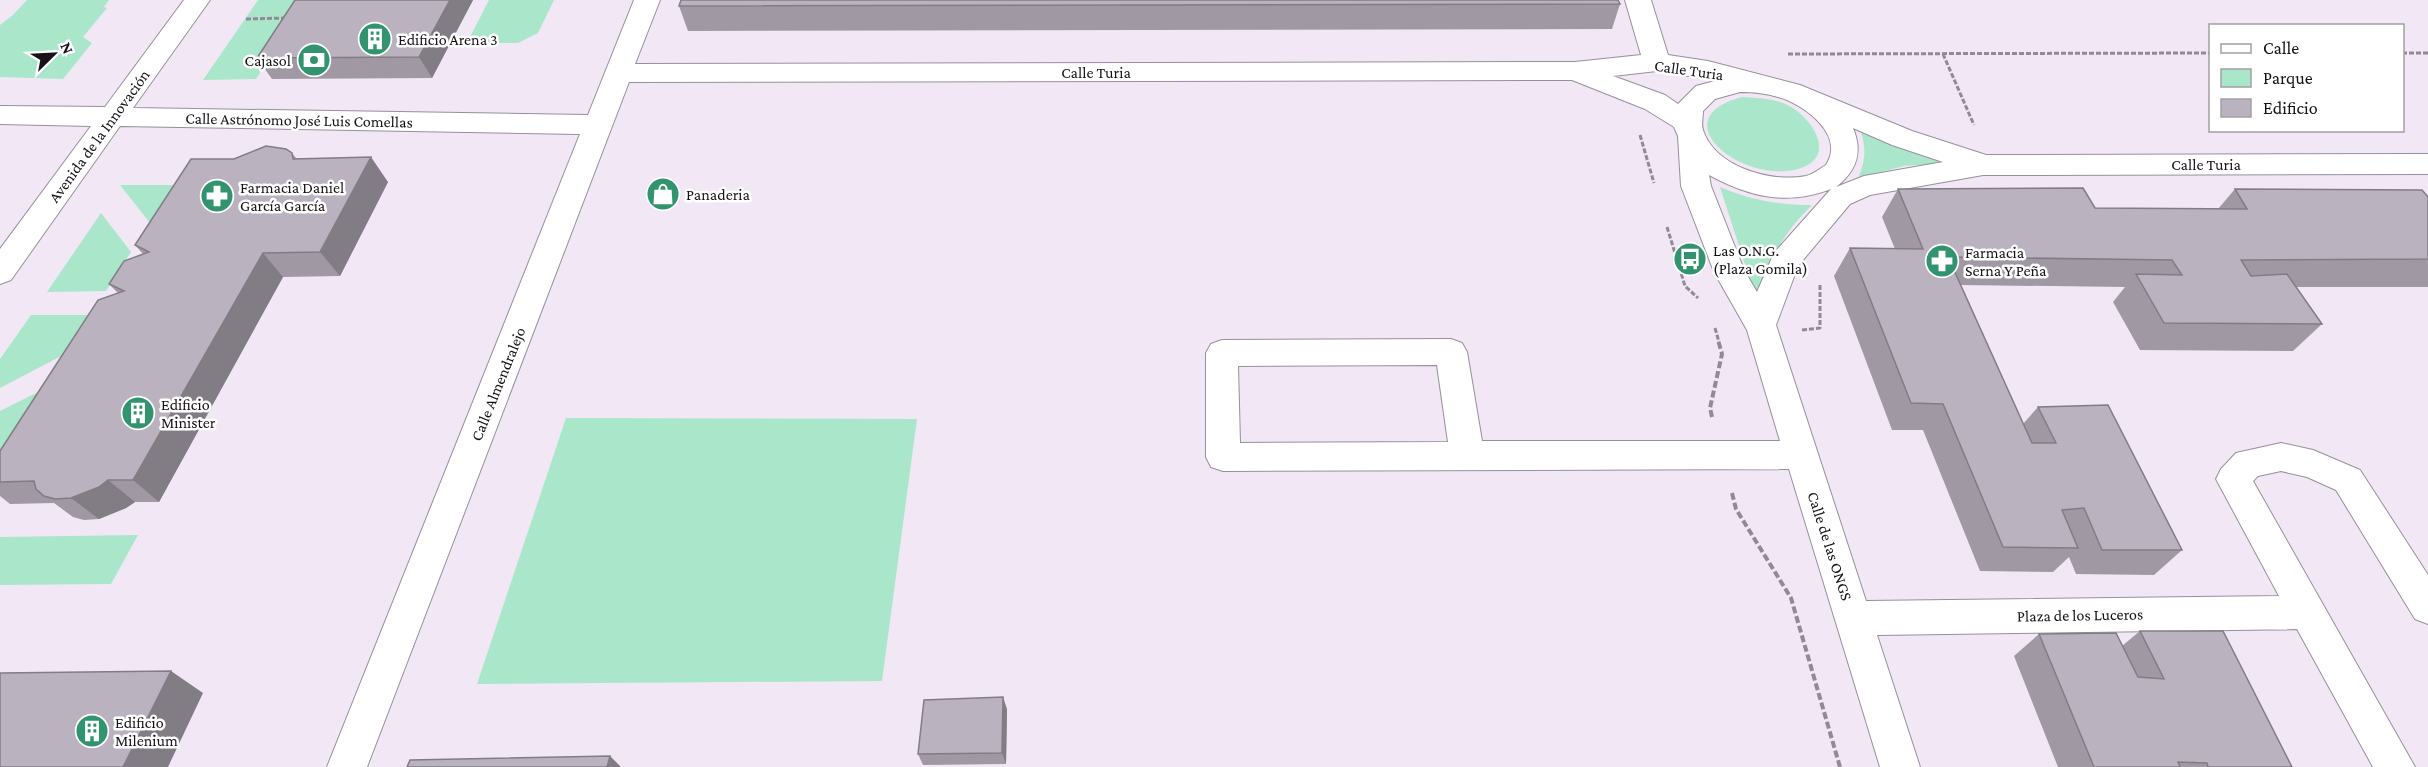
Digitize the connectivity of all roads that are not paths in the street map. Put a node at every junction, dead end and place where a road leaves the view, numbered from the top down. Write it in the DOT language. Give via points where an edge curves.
graph roads {
  1 [pos="197,0"];
  2 [pos="647,0"];
  3 [pos="1638,0"];
  4 [pos="1657,62"];
  5 [pos="1575,71"];
  6 [pos="617,73"];
  7 [pos="1778,88"];
  8 [pos="0,115"];
  9 [pos="113,117"];
  10 [pos="598,125"];
  11 [pos="1689,130"];
  12 [pos="2428,164"];
  13 [pos="1983,165"];
  14 [pos="1836,192"];
  15 [pos="0,272"];
  16 [pos="1760,325"];
  17 [pos="1800,455"];
  18 [pos="1467,456"];
  19 [pos="2428,607"];
  20 [pos="2307,612"];
  21 [pos="1853,618"];
  22 [pos="347,767"];
  23 [pos="1900,767"];
  24 [pos="2395,767"];
  1 -- 9 [label="street, Avenida de la Innovación"];
  2 -- 6 [label="street, Calle Almendralejo"];
  3 -- 4 [label="street"];
  4 -- 5 [label="street, Calle Turia"];
  4 -- 7 [label="street, Calle Turia"];
  5 -- 6 [label="street, Calle Turia"];
  5 -- 11 [label="street, Calle Turia" via="1655,102"];
  6 -- 10 [label="street, Calle Almendralejo"];
  7 -- 11 [label="street" via="1739,83 1706,92 1692,105"];
  7 -- 13 [label="street, Calle Turia" via="1902,138"];
  7 -- 14 [label="street" via="1817,105 1836,122 1846,153"];
  8 -- 9 [label="street, Calle Astrónomo José Luis Comellas"];
  9 -- 10 [label="street, Calle Astrónomo José Luis Comellas"];
  9 -- 15 [label="street, Avenida de la Innovación"];
  10 -- 22 [label="street, Calle Almendralejo"];
  11 -- 14 [label="street" via="1707,159 1733,177 1765,187"];
  11 -- 16 [label="street, Calle de las ONGS" via="1695,186 1729,272"];
  12 -- 13 [label="street, Calle Turia"];
  13 -- 14 [label="street, Calle Turia"];
  14 -- 16 [label="street" via="1785,261"];
  16 -- 17 [label="street, Calle de las ONGS"];
  17 -- 18 [label="street"];
  17 -- 21 [label="street, Calle de las ONGS"];
  18 -- 18 [label="street" via="1451,352 1222,353 1224,457"];
  19 -- 20 [label="street" via="2348,480 2313,464 2281,457 2248,463 2233,479"];
  20 -- 21 [label="street, Plaza de los Luceros"];
  20 -- 24 [label="street"];
  21 -- 23 [label="street, Calle de las ONGS"];
}
